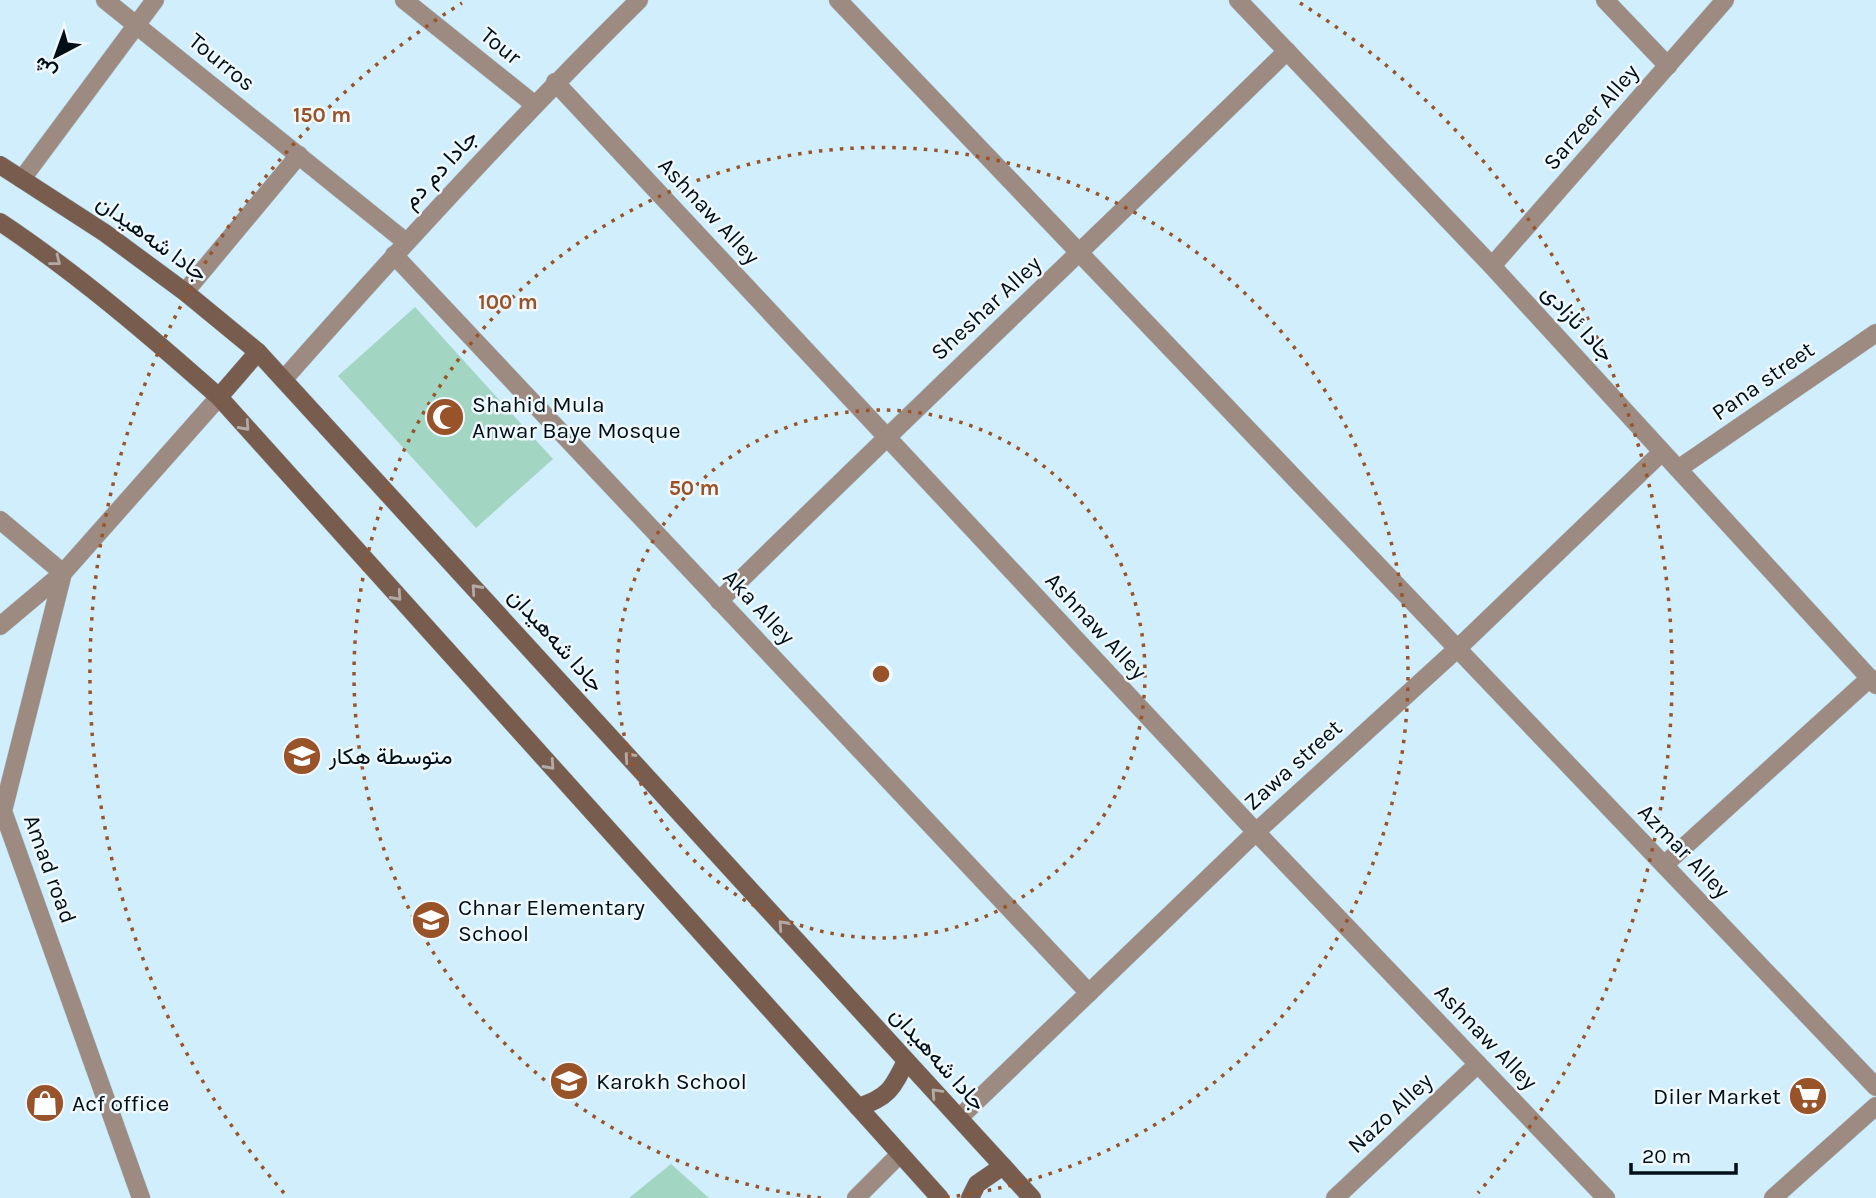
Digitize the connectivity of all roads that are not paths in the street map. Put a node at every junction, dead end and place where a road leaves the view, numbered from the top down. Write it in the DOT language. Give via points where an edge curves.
graph roads {
  1 [pos="106,0"];
  2 [pos="155,0"];
  3 [pos="404,0"];
  4 [pos="639,0"];
  5 [pos="838,0"];
  6 [pos="1238,0"];
  7 [pos="1605,0"];
  8 [pos="1725,0"];
  9 [pos="136,25"];
  10 [pos="1287,51"];
  11 [pos="1668,66"];
  12 [pos="555,82"];
  13 [pos="535,105"];
  14 [pos="299,155"];
  15 [pos="0,165"];
  16 [pos="22,179"];
  17 [pos="0,222"];
  18 [pos="400,248"];
  19 [pos="1080,253"];
  20 [pos="1492,266"];
  21 [pos="185,292"];
  22 [pos="1876,333"];
  23 [pos="258,352"];
  24 [pos="284,379"];
  25 [pos="219,397"];
  26 [pos="886,436"];
  27 [pos="1662,452"];
  28 [pos="1678,470"];
  29 [pos="0,520"];
  30 [pos="63,573"];
  31 [pos="719,601"];
  32 [pos="0,625"];
  33 [pos="1457,649"];
  34 [pos="1873,682"];
  35 [pos="1256,832"];
  36 [pos="1664,865"];
  37 [pos="1089,993"];
  38 [pos="906,1061"];
  39 [pos="1478,1064"];
  40 [pos="1876,1087"];
  41 [pos="1876,1106"];
  42 [pos="858,1107"];
  43 [pos="959,1118"];
  44 [pos="900,1154"];
  45 [pos="1003,1166"];
  46 [pos="141,1198"];
  47 [pos="856,1198"];
  48 [pos="940,1198"];
  49 [pos="970,1198"];
  50 [pos="1032,1198"];
  51 [pos="1335,1198"];
  52 [pos="1606,1198"];
  53 [pos="1773,1198"];
  1 -- 9 [label="street, Tourros"];
  2 -- 9 [label="street"];
  3 -- 13 [label="street, Tour"];
  4 -- 12 [label="street, جادا دم دم"];
  5 -- 19 [label="street, Azmar Alley"];
  6 -- 10 [label="street, جادا ئازادی"];
  7 -- 11 [label="street"];
  8 -- 11 [label="street, Sarzeer Alley"];
  9 -- 14 [label="street, Tourros"];
  9 -- 16 [label="street"];
  10 -- 19 [label="street, Sheshar Alley"];
  10 -- 20 [label="street, جادا ئازادی"];
  11 -- 20 [label="street, Sarzeer Alley"];
  12 -- 13 [label="street, جادا دم دم"];
  12 -- 26 [label="street, Ashnaw Alley"];
  13 -- 18 [label="street, جادا دم دم"];
  14 -- 18 [label="street, Tourros"];
  14 -- 21 [label="street"];
  15 -- 16 [label="main road, جادا شەهیدان"];
  16 -- 21 [label="main road, جادا شەهیدان"];
  17 -- 25 [label="main road, one-way" via="133,321"];
  18 -- 24 [label="street, جادا دم دم"];
  18 -- 31 [label="street, Aka Alley"];
  19 -- 26 [label="street, Sheshar Alley"];
  19 -- 33 [label="street, Azmar Alley"];
  20 -- 27 [label="street, جادا ئازادی"];
  21 -- 23 [label="main road, جادا شەهیدان"];
  22 -- 28 [label="street, Pana street"];
  23 -- 24 [label="main road, جادا شەهیدان"];
  23 -- 25 [label="main road"];
  38 -- 24 [label="main road, جادا شەهیدان, one-way"];
  25 -- 30 [label="street, Amad road"];
  25 -- 42 [label="main road, one-way"];
  26 -- 31 [label="street, Sheshar Alley"];
  26 -- 35 [label="street, Ashnaw Alley"];
  27 -- 28 [label="street, جادا ئازادی"];
  27 -- 33 [label="street, Zawa street"];
  28 -- 34 [label="street, جادا ئازادی"];
  29 -- 30 [label="street"];
  30 -- 32 [label="street"];
  30 -- 46 [label="street, Amad road" via="3,811"];
  31 -- 37 [label="street, Aka Alley"];
  33 -- 35 [label="street, Zawa street"];
  33 -- 36 [label="street, Azmar Alley"];
  34 -- 36 [label="street"];
  35 -- 37 [label="street, Zawa street"];
  35 -- 39 [label="street, Ashnaw Alley"];
  36 -- 40 [label="street, Azmar Alley"];
  37 -- 43 [label="street, Zawa street"];
  38 -- 42 [label="main road" via="884,1096"];
  43 -- 38 [label="main road, جادا شەهیدان, one-way"];
  39 -- 51 [label="street, Nazo Alley"];
  39 -- 52 [label="street, Ashnaw Alley"];
  41 -- 53 [label="street"];
  42 -- 44 [label="main road"];
  43 -- 45 [label="main road, جادا شەهیدان"];
  44 -- 47 [label="street"];
  44 -- 48 [label="main road"];
  45 -- 49 [label="main road" via="976,1184"];
  45 -- 50 [label="main road, جادا شەهیدان"];
}
